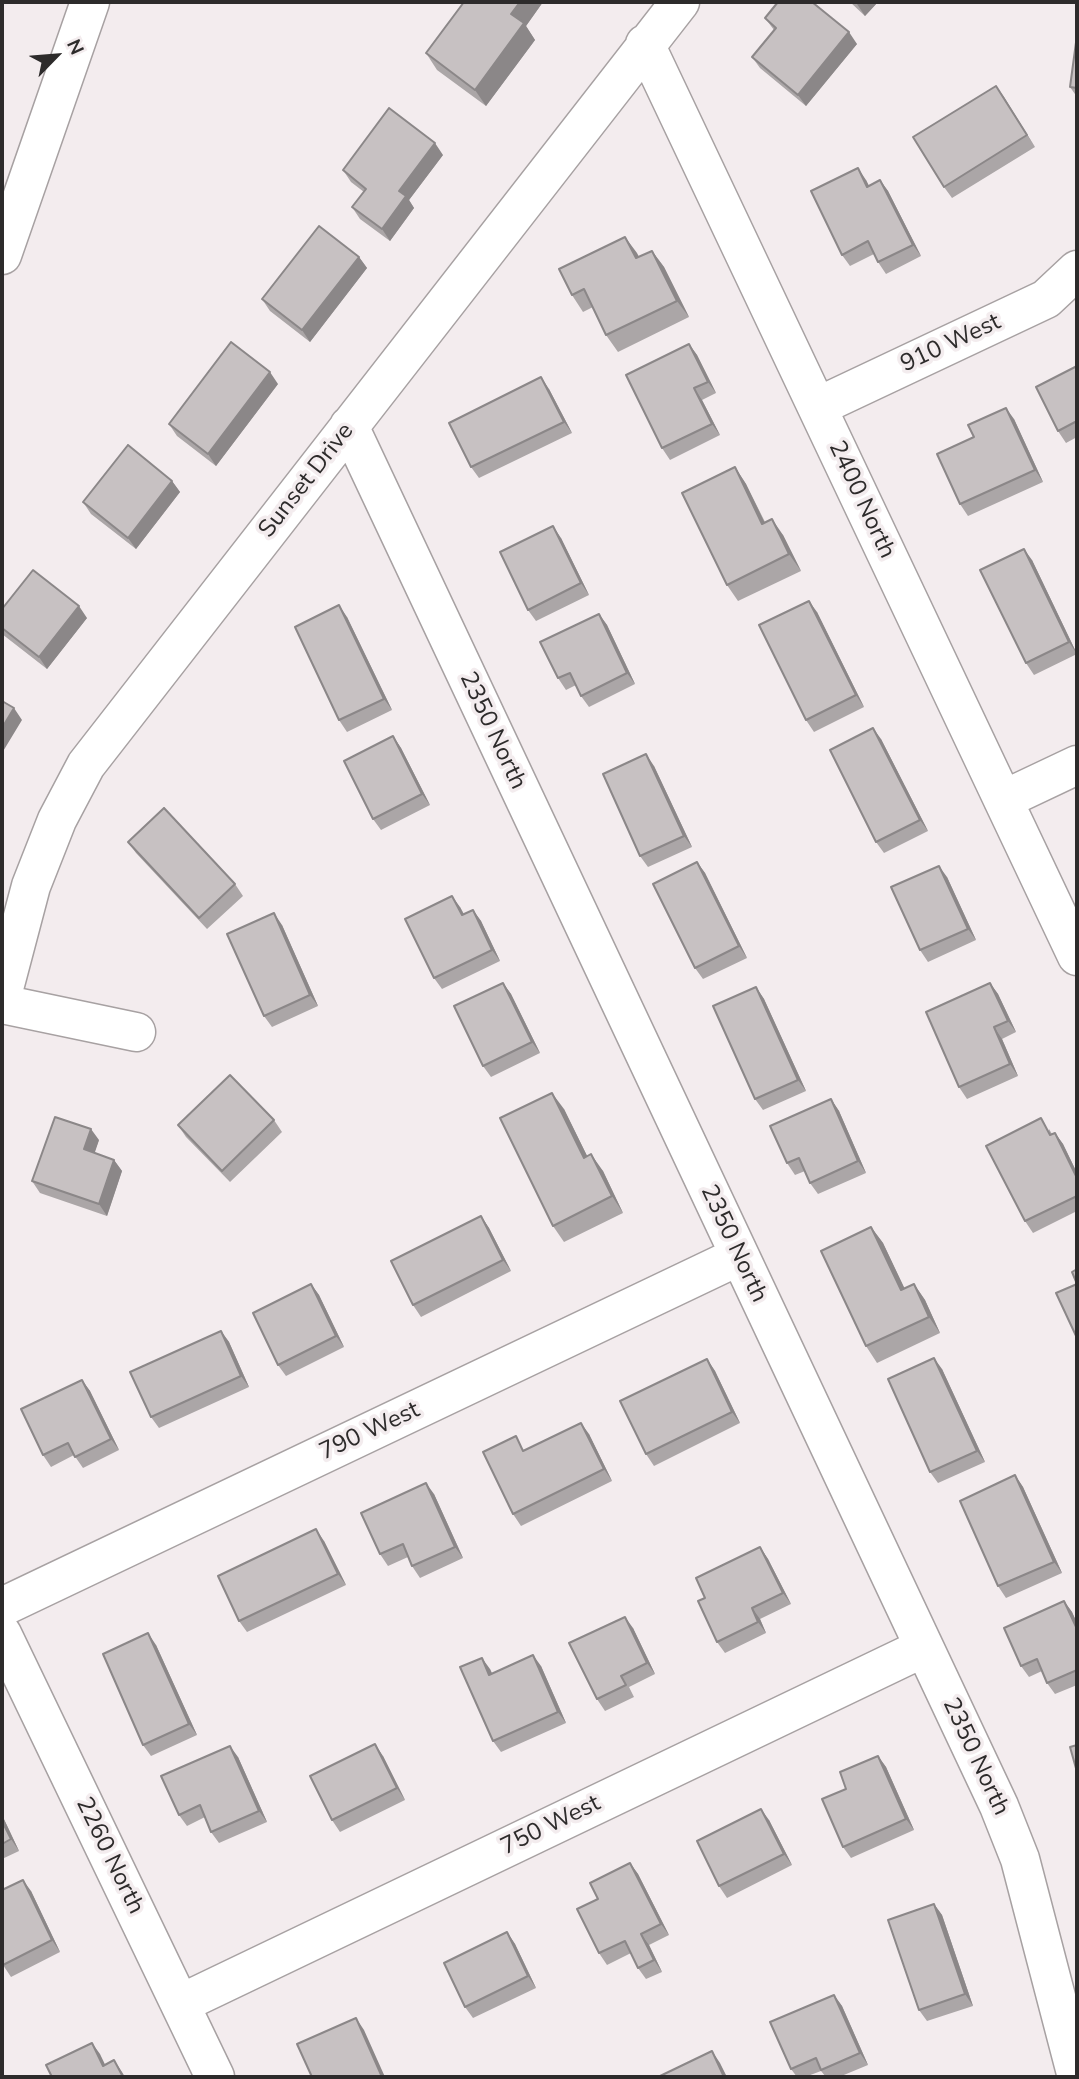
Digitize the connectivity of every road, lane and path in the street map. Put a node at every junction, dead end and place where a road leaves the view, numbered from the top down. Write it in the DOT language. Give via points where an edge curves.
graph roads {
  1 [pos="90,2"];
  2 [pos="680,2"];
  3 [pos="645,44"];
  4 [pos="2,255"];
  5 [pos="1077,270"];
  6 [pos="817,407"];
  7 [pos="349,426"];
  8 [pos="1077,765"];
  9 [pos="1003,800"];
  10 [pos="1077,956"];
  11 [pos="2,996"];
  12 [pos="2,1004"];
  13 [pos="136,1032"];
  14 [pos="739,1256"];
  15 [pos="2,1607"];
  16 [pos="2,1634"];
  17 [pos="923,1648"];
  18 [pos="180,2004"];
  19 [pos="1070,2075"];
  20 [pos="215,2077"];
  1 -- 4 [label="street"];
  2 -- 3 [label="street, Sunset Drive"];
  3 -- 6 [label="street, 2400 North"];
  3 -- 7 [label="street, Sunset Drive"];
  5 -- 6 [label="street, 910 West" via="1046,299"];
  6 -- 9 [label="street, 2400 North"];
  7 -- 11 [label="street, Sunset Drive" via="86,765 57,820 31,886"];
  7 -- 14 [label="street, 2350 North"];
  8 -- 9 [label="street"];
  9 -- 10 [label="street, 2400 North"];
  12 -- 13 [label="street"];
  14 -- 15 [label="street, 790 West"];
  14 -- 17 [label="street, 2350 North"];
  16 -- 18 [label="street, 2260 North"];
  17 -- 18 [label="street, 750 West"];
  17 -- 19 [label="street, 2350 North" via="1020,1859"];
  18 -- 20 [label="street, 2260 North"];
}
